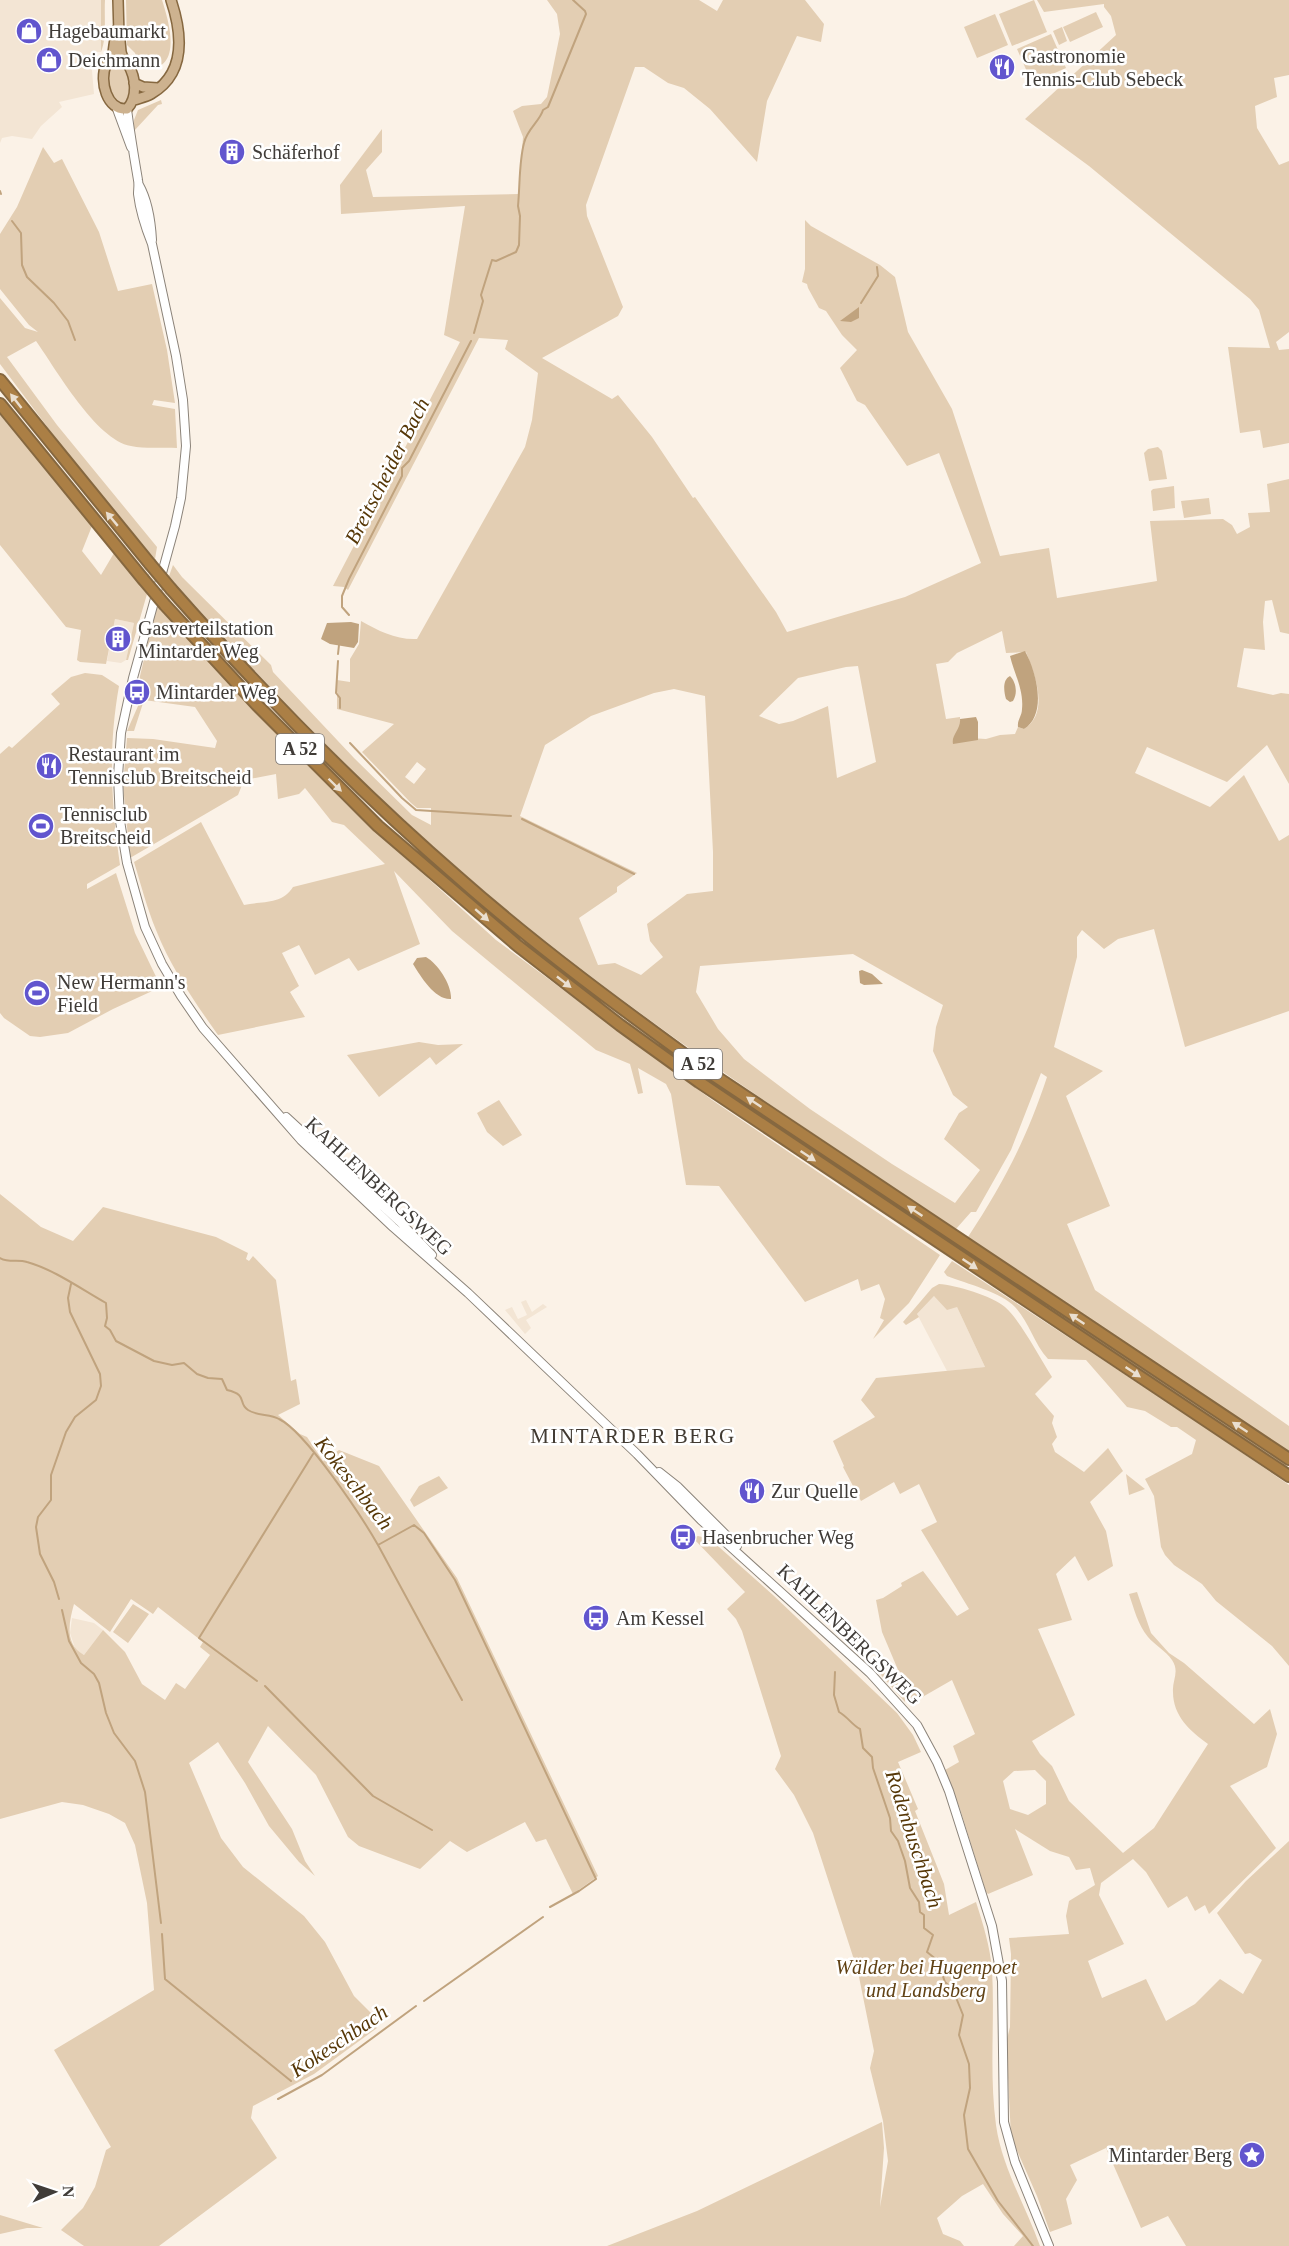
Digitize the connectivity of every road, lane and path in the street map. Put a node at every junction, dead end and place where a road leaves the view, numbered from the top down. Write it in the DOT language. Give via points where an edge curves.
graph roads {
  1 [pos="118,0"];
  2 [pos="171,0"];
  3 [pos="117,57"];
  4 [pos="134,83"];
  5 [pos="158,88"];
  6 [pos="134,100"];
  7 [pos="122,109"];
  8 [pos="0,380"];
  9 [pos="0,404"];
  10 [pos="1289,1459"];
  11 [pos="1289,1476"];
  12 [pos="1049,2246"];
  1 -- 3 [label="main road, KAHLENBERGSWEG"];
  2 -- 5 [label="main road" via="180,45 172,72"];
  3 -- 4 [label="main road, KAHLENBERGSWEG" via="129,66"];
  3 -- 7 [label="main road, KAHLENBERGSWEG" via="106,64 105,84 108,98"];
  4 -- 5 [label="main road"];
  4 -- 6 [label="main road, KAHLENBERGSWEG"];
  5 -- 6 [label="main road"];
  6 -- 7 [label="main road"];
  7 -- 12 [label="street, KAHLENBERGSWEG" via="152,228 184,406 186,446 175,526 123,719 118,776 120,821 134,895 145,927 162,964 209,1035 301,1140 468,1293 701,1520 870,1673 922,1733 955,1810 998,1950 1004,2122 1008,2142"];
  10 -- 8 [label="highway, A 52, one-way, bridge" via="706,1070 629,1014 459,878 268,696 171,589"];
  9 -- 11 [label="highway, A 52, one-way, bridge" via="165,605 264,713 378,826 527,953 718,1095"];
}
